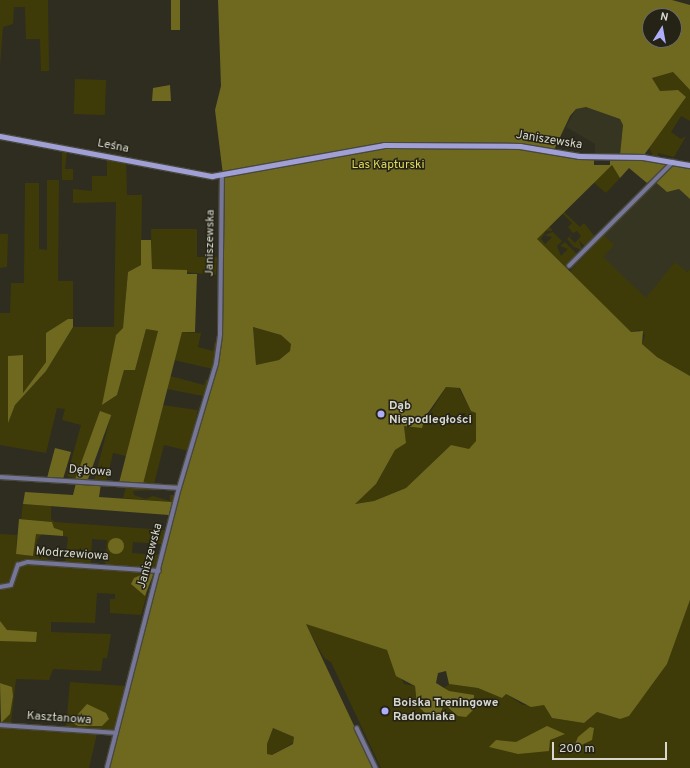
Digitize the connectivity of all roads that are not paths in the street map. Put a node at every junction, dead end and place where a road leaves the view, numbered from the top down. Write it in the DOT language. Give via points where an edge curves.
graph roads {
  1 [pos="0,136"];
  2 [pos="674,161"];
  3 [pos="690,165"];
  4 [pos="222,176"];
  5 [pos="569,266"];
  6 [pos="0,477"];
  7 [pos="179,488"];
  8 [pos="158,571"];
  9 [pos="0,586"];
  10 [pos="0,725"];
  11 [pos="357,728"];
  12 [pos="116,733"];
  13 [pos="107,768"];
  14 [pos="376,768"];
  1 -- 4 [label="street, Leśna"];
  2 -- 3 [label="street, Janiszewska"];
  2 -- 4 [label="street, Janiszewska" via="579,156 520,146 384,145"];
  2 -- 5 [label="street"];
  4 -- 7 [label="street, Janiszewska" via="219,344"];
  6 -- 7 [label="street, Dębowa"];
  7 -- 8 [label="street, Janiszewska"];
  8 -- 9 [label="street, Modrzewiowa" via="28,562 18,565 11,585"];
  8 -- 12 [label="street, Janiszewska"];
  10 -- 12 [label="street, Kasztanowa"];
  11 -- 14 [label="street"];
  12 -- 13 [label="street, Janiszewska"];
}
